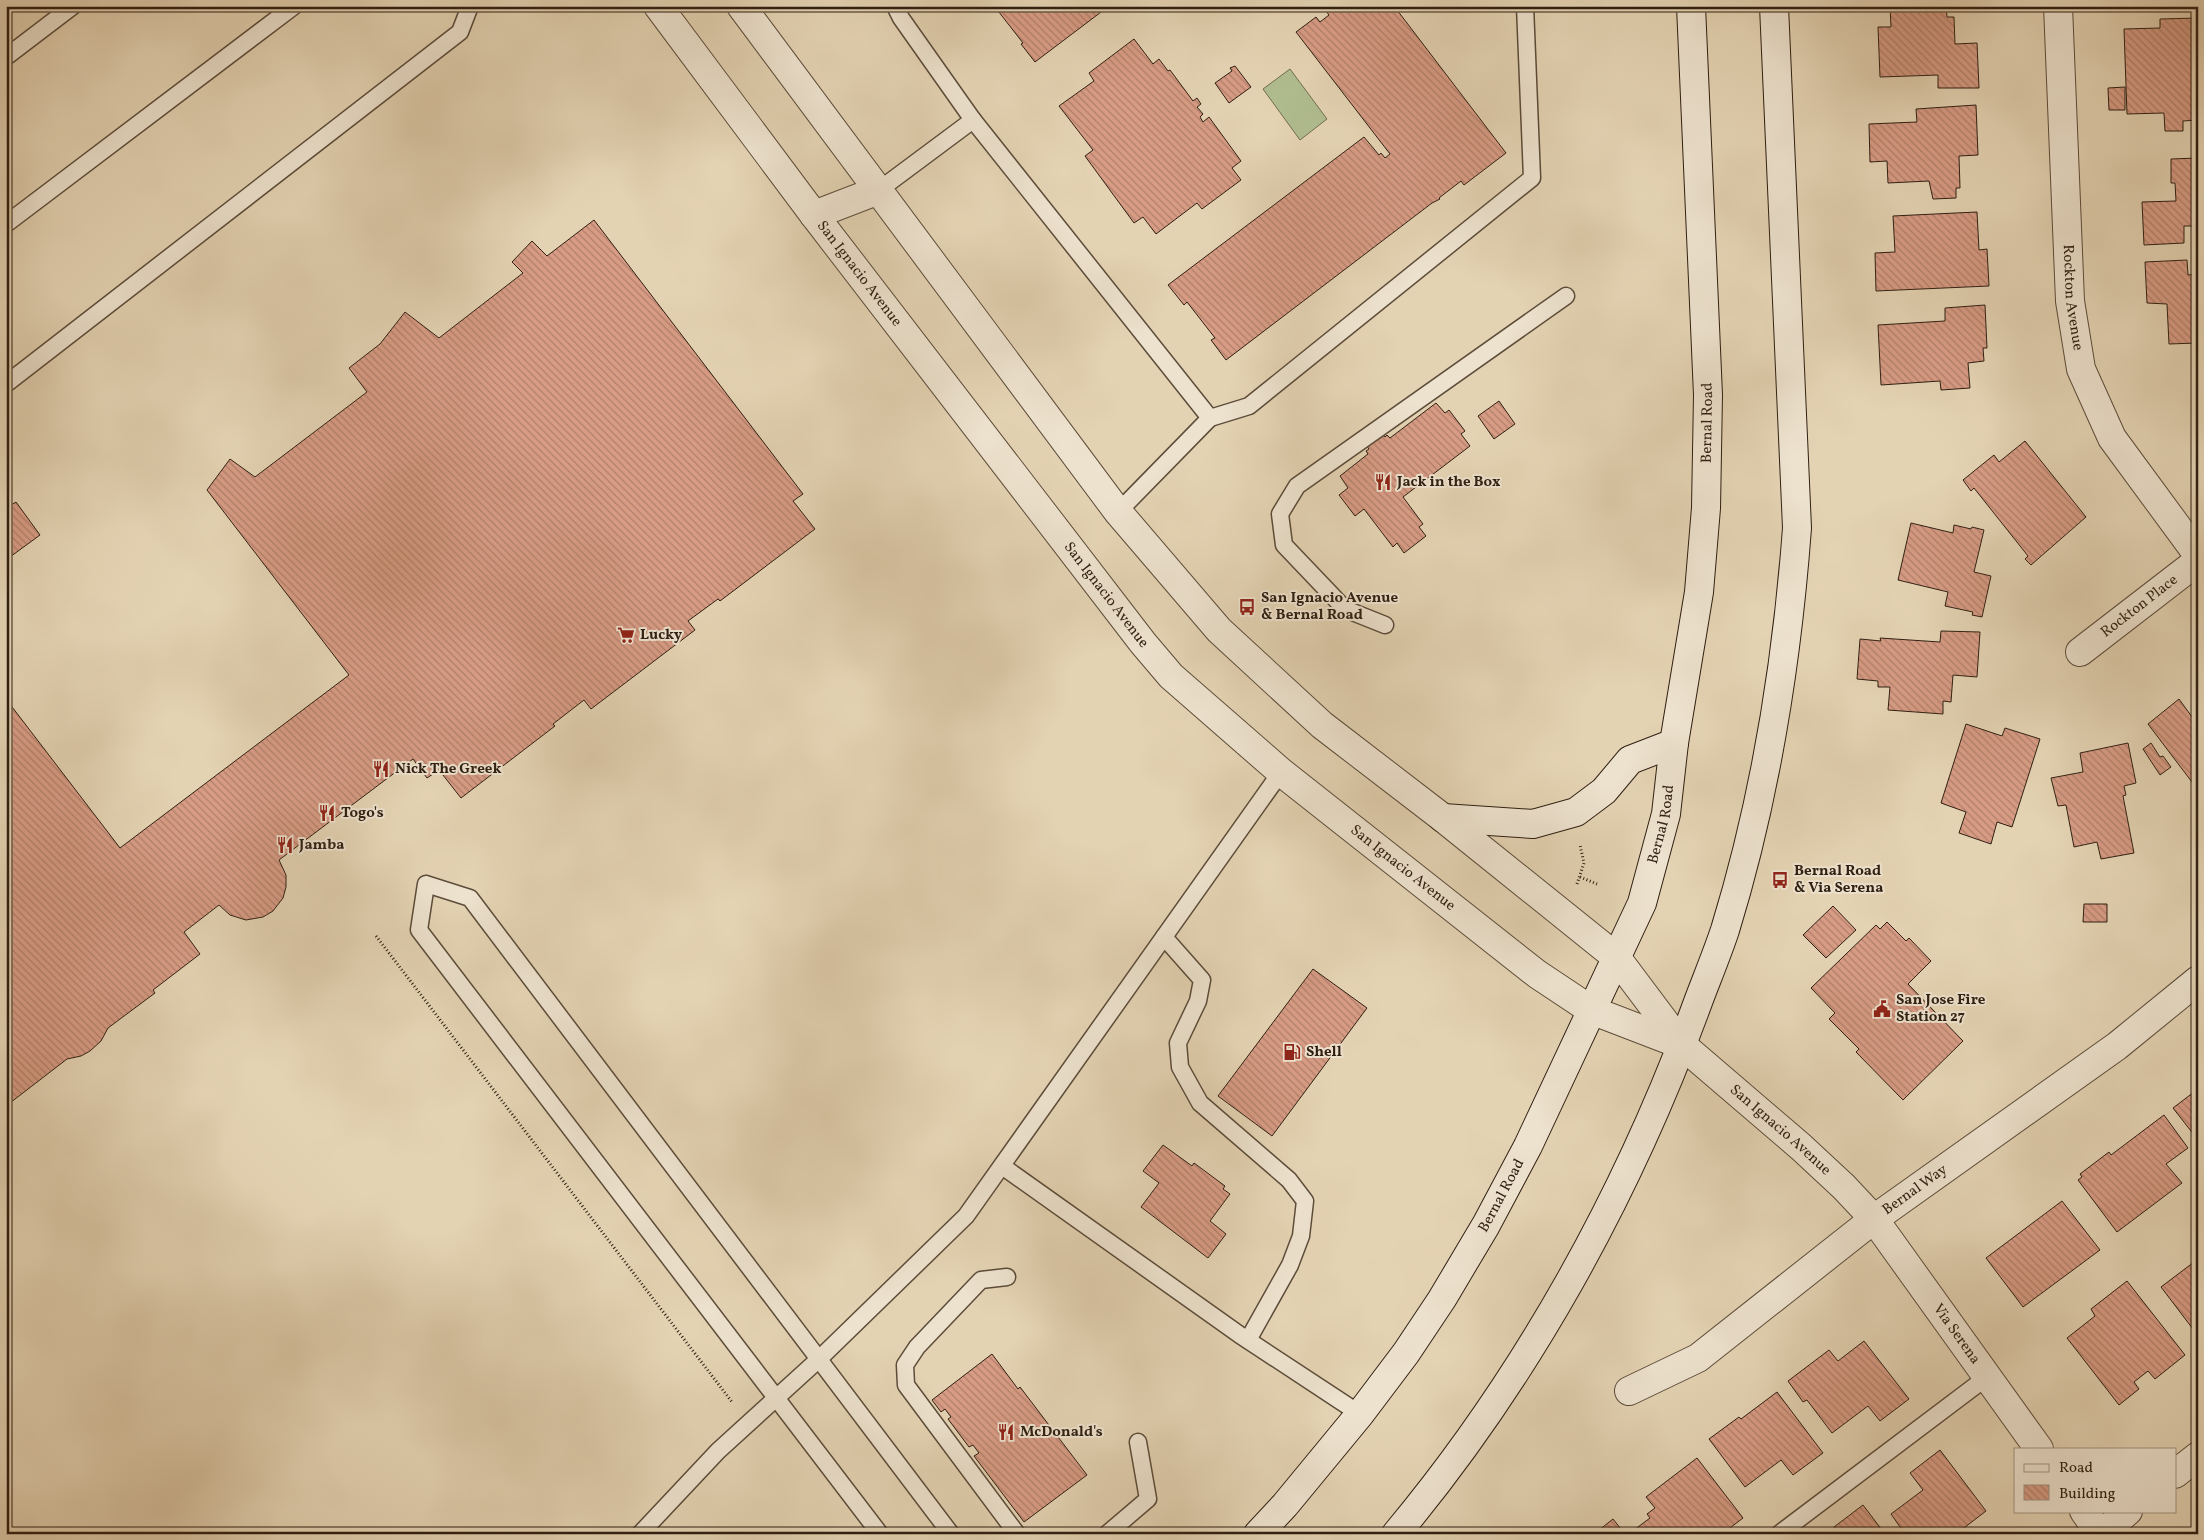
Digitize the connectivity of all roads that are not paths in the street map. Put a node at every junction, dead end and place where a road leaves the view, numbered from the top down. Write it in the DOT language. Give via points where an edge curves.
graph roads {
  1 [pos="73,6"];
  2 [pos="294,6"];
  3 [pos="470,6"];
  4 [pos="658,6"];
  5 [pos="740,6"];
  6 [pos="895,6"];
  7 [pos="1526,6"];
  8 [pos="1691,6"];
  9 [pos="1774,6"];
  10 [pos="2058,6"];
  11 [pos="6,57"];
  12 [pos="973,120"];
  13 [pos="879,190"];
  14 [pos="814,215"];
  15 [pos="6,224"];
  16 [pos="1566,296"];
  17 [pos="6,384"];
  18 [pos="1210,418"];
  19 [pos="1118,512"];
  20 [pos="2198,555"];
  21 [pos="2198,560"];
  22 [pos="1385,625"];
  23 [pos="2080,652"];
  24 [pos="1674,743"];
  25 [pos="1281,772"];
  26 [pos="1443,818"];
  27 [pos="1164,937"];
  28 [pos="1616,957"];
  29 [pos="2198,980"];
  30 [pos="1591,1010"];
  31 [pos="1682,1045"];
  32 [pos="1002,1166"];
  33 [pos="1874,1220"];
  34 [pos="1008,1277"];
  35 [pos="1248,1340"];
  36 [pos="819,1359"];
  37 [pos="1988,1377"];
  38 [pos="1629,1391"];
  39 [pos="775,1397"];
  40 [pos="1360,1414"];
  41 [pos="1138,1442"];
  42 [pos="2038,1448"];
  43 [pos="2198,1456"];
  44 [pos="2176,1473"];
  45 [pos="2085,1512"];
  46 [pos="2127,1512"];
  47 [pos="640,1534"];
  48 [pos="880,1534"];
  49 [pos="951,1534"];
  50 [pos="1018,1534"];
  51 [pos="1107,1534"];
  52 [pos="1258,1534"];
  53 [pos="1396,1534"];
  54 [pos="1778,1534"];
  55 [pos="2101,1534"];
  1 -- 11 [label="lane"];
  2 -- 15 [label="lane"];
  3 -- 17 [label="lane" via="460,32"];
  4 -- 14 [label="street, San Ignacio Avenue"];
  5 -- 13 [label="street, San Ignacio Avenue"];
  6 -- 12 [label="lane"];
  7 -- 18 [label="lane" via="1532,178 1249,406"];
  8 -- 24 [label="street, Bernal Road" via="1708,395 1706,508 1699,592"];
  9 -- 31 [label="street" via="1797,528 1792,602 1765,768 1744,858 1724,930"];
  10 -- 20 [label="street, Rockton Avenue" via="2070,301 2081,369 2112,438"];
  12 -- 13 [label="lane"];
  12 -- 18 [label="lane"];
  13 -- 14 [label="street"];
  13 -- 19 [label="street, San Ignacio Avenue"];
  14 -- 25 [label="street, San Ignacio Avenue" via="1170,676"];
  16 -- 22 [label="lane" via="1297,486 1280,514 1284,545 1345,609"];
  18 -- 19 [label="lane"];
  19 -- 26 [label="street, San Ignacio Avenue" via="1219,630 1322,724"];
  21 -- 23 [label="street, Rockton Place"];
  24 -- 26 [label="street" via="1630,760 1604,791 1576,812 1533,824"];
  24 -- 28 [label="street, Bernal Road" via="1666,814 1642,903"];
  25 -- 27 [label="lane"];
  25 -- 30 [label="street, San Ignacio Avenue" via="1537,974"];
  26 -- 28 [label="street, San Ignacio Avenue"];
  27 -- 32 [label="lane"];
  27 -- 35 [label="lane" via="1202,980 1198,1001 1178,1044 1180,1067 1200,1103 1289,1180 1305,1201 1301,1236 1290,1266"];
  28 -- 30 [label="street, Bernal Road"];
  28 -- 31 [label="street, San Ignacio Avenue"];
  29 -- 33 [label="street, Bernal Way" via="2117,1046"];
  30 -- 31 [label="street, San Ignacio Avenue"];
  30 -- 40 [label="street, Bernal Road" via="1528,1146 1486,1226 1442,1300"];
  31 -- 33 [label="street, San Ignacio Avenue" via="1801,1147"];
  31 -- 53 [label="street" via="1648,1126 1559,1300 1480,1422"];
  32 -- 35 [label="lane"];
  32 -- 36 [label="lane" via="966,1216"];
  33 -- 37 [label="street, Via Serena"];
  33 -- 38 [label="street, Bernal Way" via="1698,1358"];
  34 -- 50 [label="lane" via="981,1280 905,1365 906,1385"];
  35 -- 40 [label="lane"];
  36 -- 39 [label="lane"];
  36 -- 39 [label="lane" via="470,898 426,884 419,930"];
  36 -- 49 [label="lane"];
  37 -- 42 [label="street, Via Serena"];
  37 -- 54 [label="lane"];
  39 -- 47 [label="lane" via="718,1451"];
  39 -- 48 [label="lane"];
  40 -- 52 [label="street, Bernal Road" via="1286,1505"];
  41 -- 51 [label="lane" via="1148,1499"];
  43 -- 44 [label="street"];
  45 -- 55 [label="street"];
  46 -- 55 [label="street"];
}
